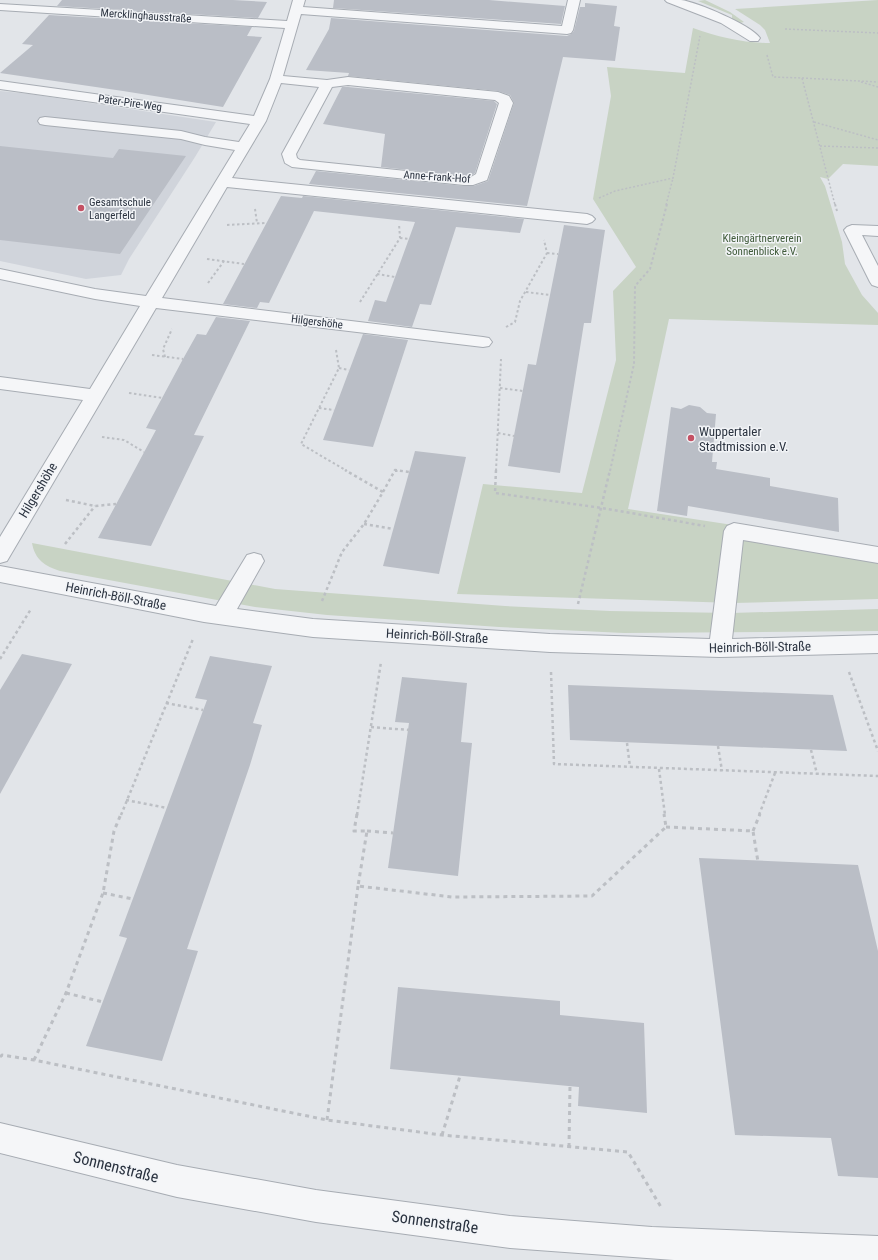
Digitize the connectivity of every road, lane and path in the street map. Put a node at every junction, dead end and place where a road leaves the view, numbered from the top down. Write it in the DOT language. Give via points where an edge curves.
graph roads {
  1 [pos="574,0"];
  2 [pos="672,0"];
  3 [pos="0,7"];
  4 [pos="296,11"];
  5 [pos="785,29"];
  6 [pos="702,30"];
  7 [pos="878,33"];
  8 [pos="754,38"];
  9 [pos="802,78"];
  10 [pos="276,79"];
  11 [pos="855,81"];
  12 [pos="878,82"];
  13 [pos="327,84"];
  14 [pos="0,85"];
  15 [pos="878,87"];
  16 [pos="45,121"];
  17 [pos="259,121"];
  18 [pos="813,122"];
  19 [pos="878,140"];
  20 [pos="820,146"];
  21 [pos="244,147"];
  22 [pos="878,148"];
  23 [pos="672,178"];
  24 [pos="224,182"];
  25 [pos="404,200"];
  26 [pos="538,214"];
  27 [pos="570,217"];
  28 [pos="587,219"];
  29 [pos="266,223"];
  30 [pos="198,224"];
  31 [pos="852,230"];
  32 [pos="878,231"];
  33 [pos="400,238"];
  34 [pos="409,239"];
  35 [pos="547,253"];
  36 [pos="558,254"];
  37 [pos="179,255"];
  38 [pos="244,264"];
  39 [pos="0,274"];
  40 [pos="377,274"];
  41 [pos="395,277"];
  42 [pos="878,282"];
  43 [pos="526,292"];
  44 [pos="550,295"];
  45 [pos="150,302"];
  46 [pos="345,326"];
  47 [pos="483,342"];
  48 [pos="339,368"];
  49 [pos="349,370"];
  50 [pos="0,383"];
  51 [pos="500,388"];
  52 [pos="523,391"];
  53 [pos="95,396"];
  54 [pos="319,408"];
  55 [pos="334,410"];
  56 [pos="72,433"];
  57 [pos="498,434"];
  58 [pos="514,436"];
  59 [pos="144,452"];
  60 [pos="409,472"];
  61 [pos="383,492"];
  62 [pos="36,495"];
  63 [pos="116,504"];
  64 [pos="95,506"];
  65 [pos="602,508"];
  66 [pos="364,524"];
  67 [pos="393,530"];
  68 [pos="734,531"];
  69 [pos="65,544"];
  70 [pos="0,555"];
  71 [pos="878,555"];
  72 [pos="254,561"];
  73 [pos="0,574"];
  74 [pos="47,583"];
  75 [pos="578,604"];
  76 [pos="213,614"];
  77 [pos="313,628"];
  78 [pos="386,634"];
  79 [pos="550,643"];
  80 [pos="878,644"];
  81 [pos="840,646"];
  82 [pos="720,648"];
  83 [pos="0,659"];
  84 [pos="166,703"];
  85 [pos="204,710"];
  86 [pos="371,727"];
  87 [pos="408,730"];
  88 [pos="627,743"];
  89 [pos="718,746"];
  90 [pos="811,750"];
  91 [pos="878,751"];
  92 [pos="630,767"];
  93 [pos="658,769"];
  94 [pos="722,771"];
  95 [pos="775,773"];
  96 [pos="817,774"];
  97 [pos="878,776"];
  98 [pos="126,800"];
  99 [pos="167,808"];
  100 [pos="666,827"];
  101 [pos="753,831"];
  102 [pos="367,832"];
  103 [pos="393,833"];
  104 [pos="758,862"];
  105 [pos="358,886"];
  106 [pos="103,893"];
  107 [pos="133,900"];
  108 [pos="66,993"];
  109 [pos="103,1002"];
  110 [pos="0,1057"];
  111 [pos="34,1060"];
  112 [pos="460,1076"];
  113 [pos="570,1086"];
  114 [pos="327,1120"];
  115 [pos="442,1135"];
  116 [pos="0,1138"];
  117 [pos="569,1147"];
  118 [pos="682,1244"];
  119 [pos="878,1252"];
  1 -- 4 [label="street, Mercklinghausstraße" via="567,30"];
  2 -- 8 [label="street" via="717,16"];
  3 -- 4 [label="street, Mercklinghausstraße"];
  4 -- 10 [label="street, Hilgershöhe"];
  5 -- 7 [label="path"];
  6 -- 23 [label="path"];
  8 -- 9 [label="path" via="759,40 767,56 773,77"];
  9 -- 11 [label="path"];
  9 -- 18 [label="path"];
  10 -- 13 [label="street, Anne-Frank-Hof"];
  10 -- 17 [label="street, Hilgershöhe"];
  11 -- 12 [label="path"];
  11 -- 15 [label="path"];
  13 -- 13 [label="street, Anne-Frank-Hof" via="289,154 290,160 297,164 464,181 482,177 506,103 504,99 498,96 348,82"];
  14 -- 17 [label="street, Pater-Pire-Weg"];
  16 -- 21 [label="street" via="181,135"];
  17 -- 21 [label="street, Hilgershöhe"];
  18 -- 19 [label="path"];
  18 -- 20 [label="path"];
  20 -- 22 [label="path"];
  20 -- 31 [label="path" via="840,219"];
  21 -- 24 [label="street, Hilgershöhe"];
  23 -- 27 [label="path" via="599,197"];
  23 -- 65 [label="path" via="653,261 635,286 634,364"];
  24 -- 25 [label="street"];
  24 -- 30 [label="street, Hilgershöhe"];
  25 -- 26 [label="street"];
  25 -- 33 [label="path" via="399,219"];
  26 -- 27 [label="street"];
  26 -- 35 [label="path"];
  27 -- 28 [label="street"];
  29 -- 30 [label="path"];
  30 -- 37 [label="street, Hilgershöhe"];
  31 -- 32 [label="street"];
  31 -- 42 [label="street"];
  33 -- 34 [label="path"];
  33 -- 40 [label="path"];
  35 -- 36 [label="path"];
  35 -- 43 [label="path"];
  37 -- 38 [label="path"];
  37 -- 45 [label="street, Hilgershöhe"];
  39 -- 45 [label="street, Hilgershöhe" via="95,294"];
  40 -- 41 [label="path"];
  40 -- 46 [label="path"];
  43 -- 44 [label="path"];
  43 -- 47 [label="path" via="520,301 515,322"];
  45 -- 46 [label="street, Hilgershöhe"];
  45 -- 53 [label="street, Hilgershöhe"];
  46 -- 47 [label="street, Hilgershöhe"];
  46 -- 48 [label="path" via="335,344"];
  47 -- 51 [label="path" via="501,356"];
  48 -- 49 [label="path"];
  48 -- 54 [label="path"];
  50 -- 53 [label="street"];
  51 -- 52 [label="path"];
  51 -- 57 [label="path"];
  53 -- 56 [label="street, Hilgershöhe"];
  54 -- 55 [label="path"];
  54 -- 61 [label="path" via="301,444"];
  56 -- 59 [label="path" via="124,440"];
  56 -- 62 [label="street, Hilgershöhe"];
  57 -- 58 [label="path"];
  57 -- 65 [label="path" via="495,493"];
  60 -- 61 [label="path" via="396,470"];
  61 -- 66 [label="path"];
  62 -- 64 [label="path"];
  62 -- 70 [label="street, Hilgershöhe"];
  63 -- 64 [label="path"];
  64 -- 69 [label="path"];
  65 -- 68 [label="path"];
  65 -- 75 [label="path"];
  66 -- 67 [label="path"];
  66 -- 77 [label="path" via="342,552 326,588"];
  68 -- 71 [label="street"];
  68 -- 82 [label="street"];
  72 -- 76 [label="street"];
  73 -- 74 [label="street, Heinrich-Böll-Straße"];
  74 -- 76 [label="street, Heinrich-Böll-Straße"];
  74 -- 83 [label="path"];
  76 -- 77 [label="street, Heinrich-Böll-Straße"];
  76 -- 84 [label="path"];
  77 -- 78 [label="street, Heinrich-Böll-Straße"];
  78 -- 79 [label="street, Heinrich-Böll-Straße"];
  78 -- 86 [label="path"];
  79 -- 82 [label="street, Heinrich-Böll-Straße"];
  79 -- 92 [label="path" via="554,764"];
  80 -- 81 [label="street, Heinrich-Böll-Straße"];
  81 -- 82 [label="street, Heinrich-Böll-Straße"];
  81 -- 91 [label="path"];
  84 -- 85 [label="path"];
  84 -- 98 [label="path"];
  86 -- 87 [label="path"];
  86 -- 102 [label="path" via="354,831"];
  88 -- 92 [label="path"];
  89 -- 94 [label="path"];
  90 -- 96 [label="path"];
  92 -- 93 [label="path"];
  93 -- 94 [label="path"];
  93 -- 100 [label="path"];
  94 -- 95 [label="path"];
  95 -- 96 [label="path"];
  95 -- 101 [label="path"];
  96 -- 97 [label="path"];
  98 -- 99 [label="path"];
  98 -- 106 [label="path" via="114,831"];
  100 -- 101 [label="path"];
  100 -- 105 [label="path" via="592,896 452,897"];
  101 -- 104 [label="path"];
  102 -- 103 [label="path"];
  102 -- 105 [label="path"];
  105 -- 114 [label="path"];
  106 -- 107 [label="path"];
  106 -- 108 [label="path"];
  108 -- 109 [label="path"];
  108 -- 111 [label="path"];
  110 -- 111 [label="path" via="2,1055"];
  111 -- 114 [label="path"];
  112 -- 115 [label="path"];
  113 -- 117 [label="path"];
  114 -- 115 [label="path"];
  115 -- 117 [label="path"];
  116 -- 118 [label="street, Sonnenstraße" via="177,1181 316,1206 510,1232"];
  117 -- 118 [label="path" via="628,1152"];
  118 -- 119 [label="street, Sonnenstraße"];
}
